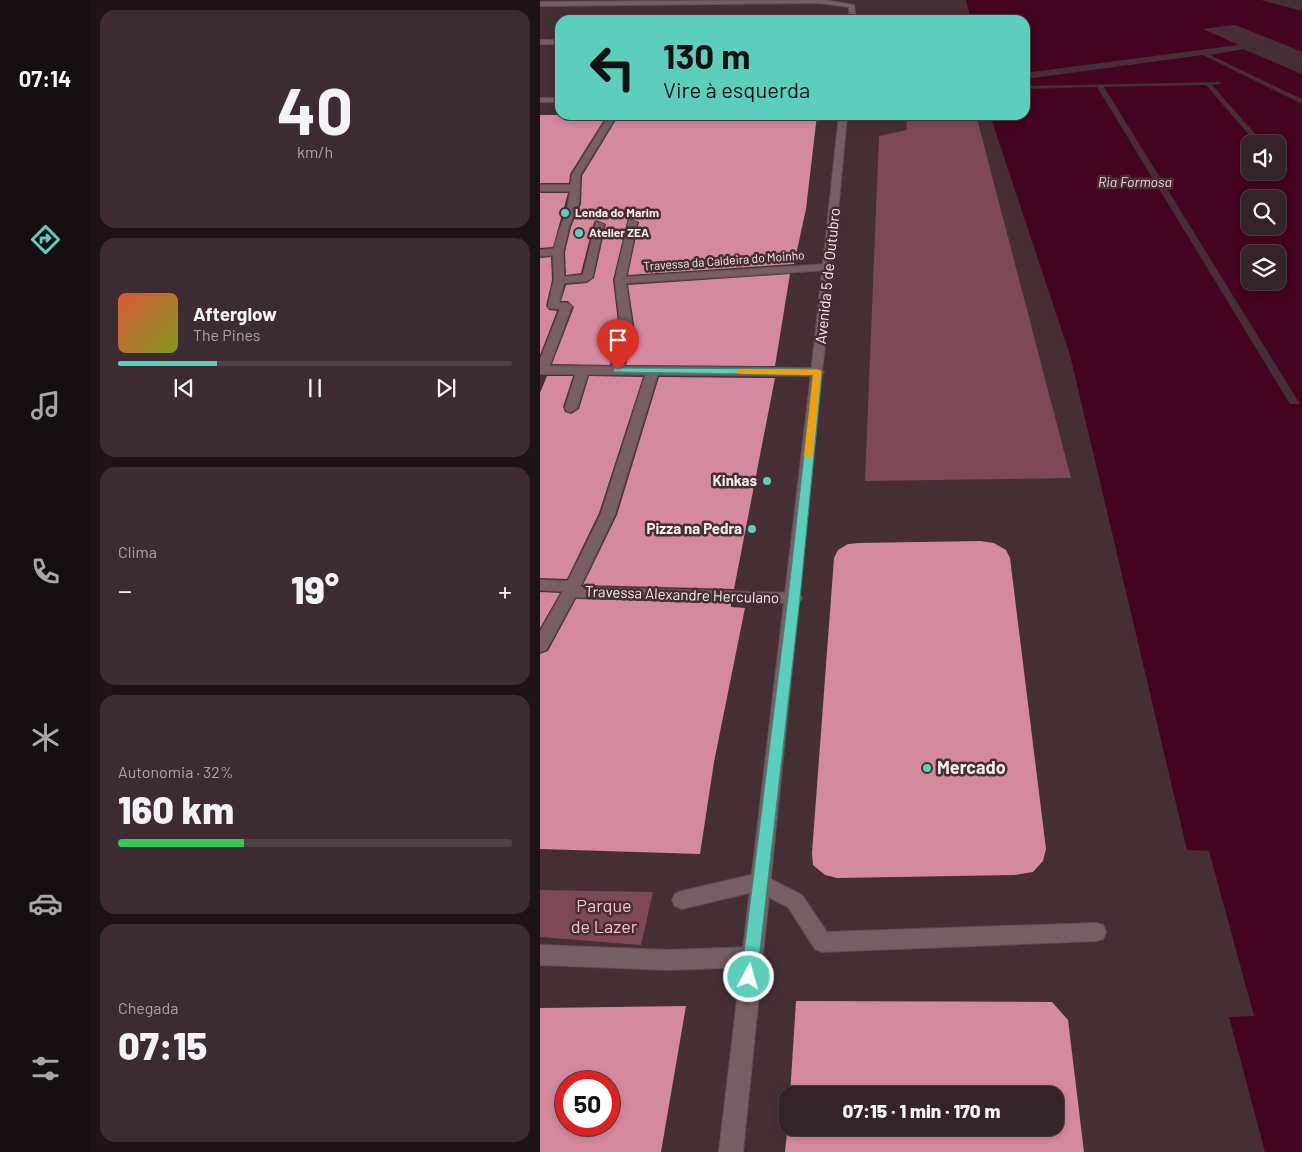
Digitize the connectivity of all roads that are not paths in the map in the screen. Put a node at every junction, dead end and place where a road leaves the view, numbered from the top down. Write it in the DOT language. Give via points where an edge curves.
graph roads {
  1 [pos="540,4"];
  2 [pos="853,15"];
  3 [pos="540,42"];
  4 [pos="555,42"];
  5 [pos="540,100"];
  6 [pos="555,100"];
  7 [pos="610,120"];
  8 [pos="843,120"];
  9 [pos="540,188"];
  10 [pos="574,188"];
  11 [pos="632,222"];
  12 [pos="599,224"];
  13 [pos="558,252"];
  14 [pos="540,253"];
  15 [pos="829,267"];
  16 [pos="559,280"];
  17 [pos="620,280"];
  18 [pos="541,370"];
  19 [pos="583,370"];
  20 [pos="618,370"];
  21 [pos="654,370"];
  22 [pos="818,372"];
  23 [pos="571,408"];
  24 [pos="540,585"];
  25 [pos="571,589"];
  26 [pos="794,598"];
  27 [pos="541,644"];
  28 [pos="759,882"];
  29 [pos="682,900"];
  30 [pos="1096,932"];
  31 [pos="540,955"];
  32 [pos="751,958"];
  33 [pos="731,1152"];
  1 -- 2 [label="street" via="804,1 842,3 852,6"];
  3 -- 4 [label="street"];
  5 -- 6 [label="street"];
  7 -- 10 [label="street" via="576,175"];
  8 -- 15 [label="street, Avenida 5 de Outubro"];
  9 -- 10 [label="street"];
  10 -- 13 [label="street" via="574,203"];
  11 -- 17 [label="street"];
  12 -- 16 [label="street" via="587,278"];
  13 -- 14 [label="street"];
  13 -- 16 [label="street"];
  15 -- 17 [label="street, Travessa da Caldeira do Moinho"];
  15 -- 22 [label="street, Avenida 5 de Outubro"];
  16 -- 18 [label="street" via="553,306 567,306"];
  17 -- 20 [label="street" via="627,331"];
  18 -- 19 [label="street"];
  19 -- 20 [label="street"];
  19 -- 23 [label="street"];
  20 -- 21 [label="street"];
  21 -- 22 [label="street"];
  21 -- 25 [label="street" via="608,514"];
  22 -- 26 [label="street, Avenida 5 de Outubro"];
  24 -- 25 [label="street, Travessa Alexandre Herculano"];
  25 -- 26 [label="street, Travessa Alexandre Herculano"];
  25 -- 27 [label="street"];
  26 -- 28 [label="street, Avenida 5 de Outubro"];
  28 -- 29 [label="street"];
  28 -- 30 [label="street" via="795,901 822,942"];
  28 -- 32 [label="street, Avenida 5 de Outubro"];
  31 -- 32 [label="street" via="670,960"];
  32 -- 33 [label="street, Avenida 5 de Outubro"];
}
